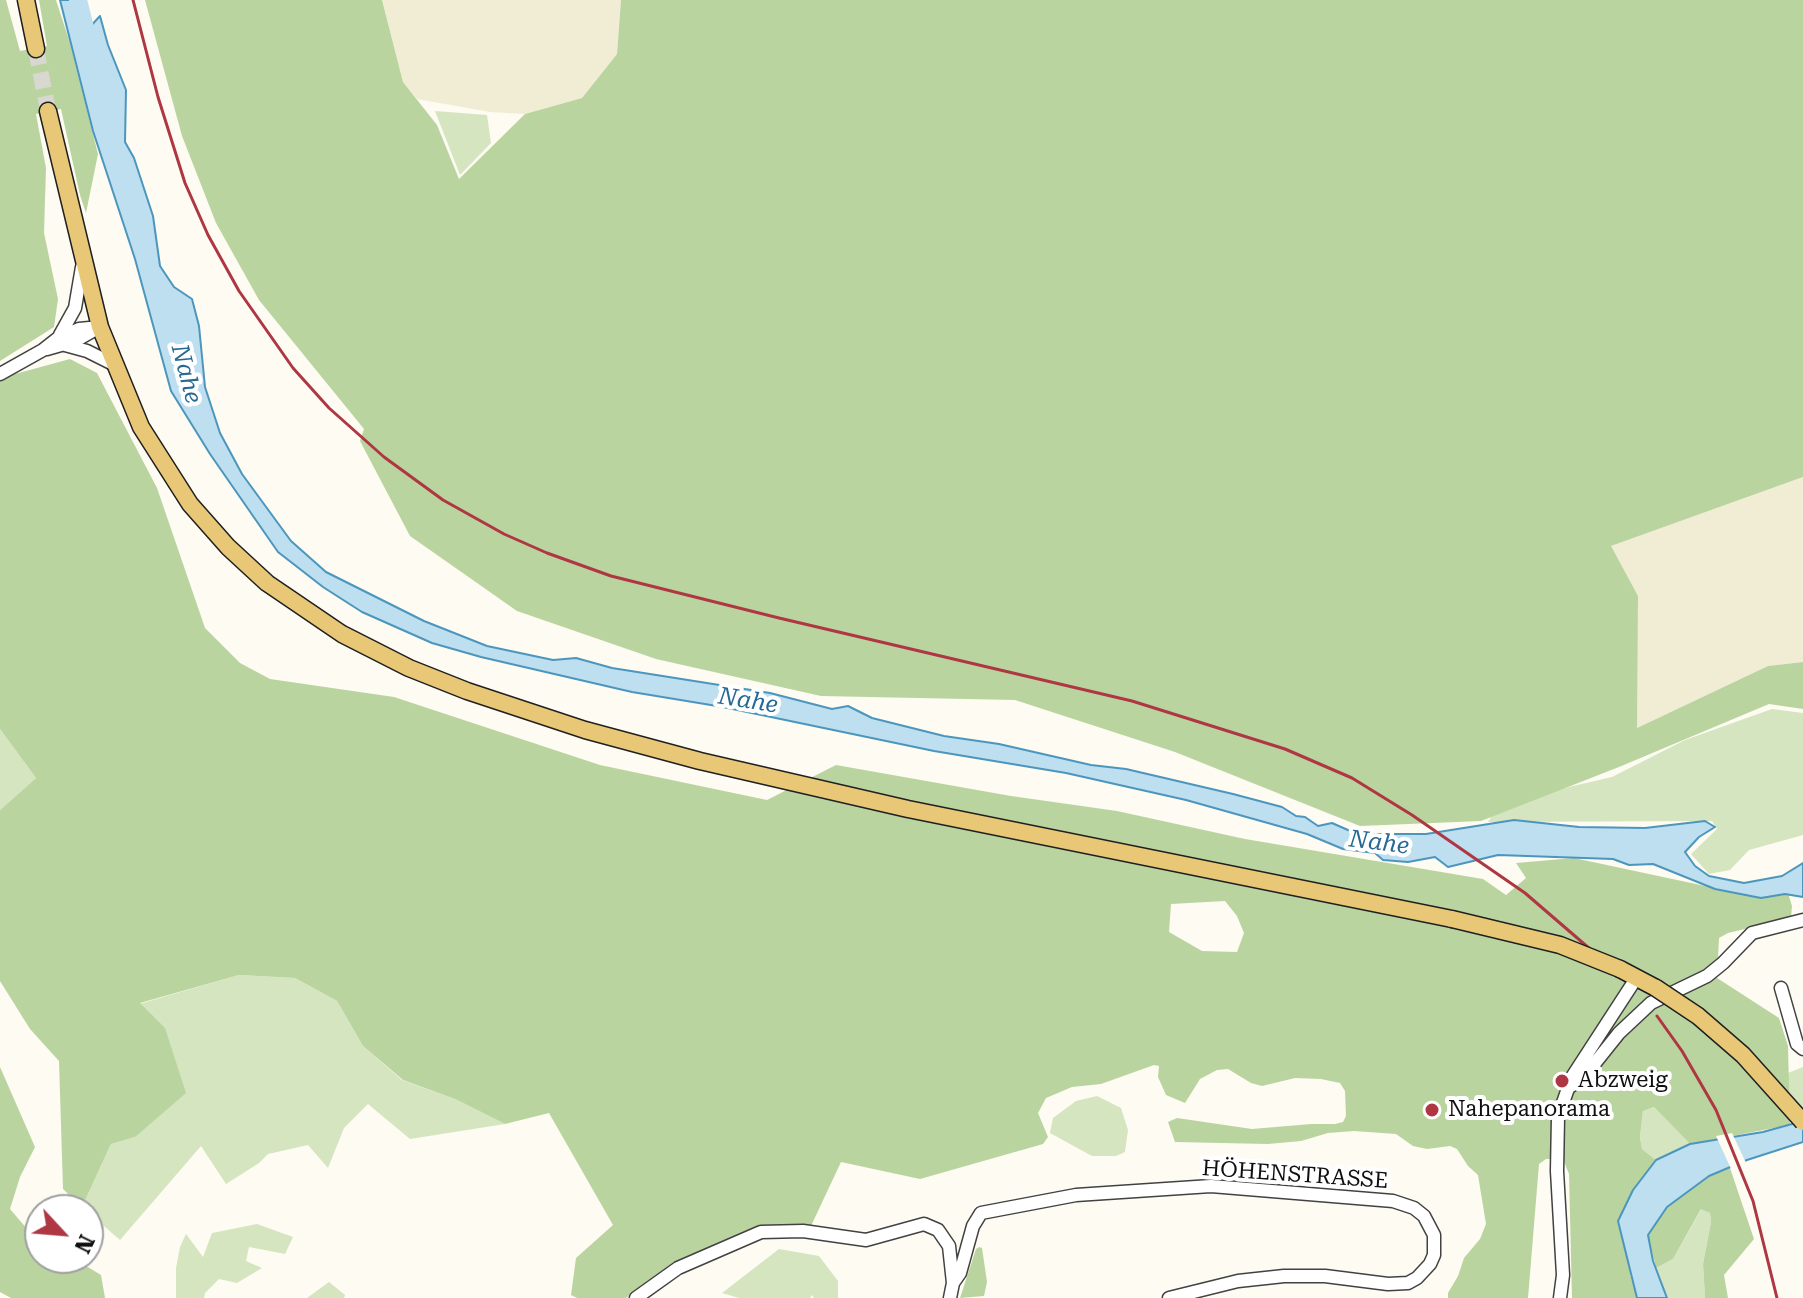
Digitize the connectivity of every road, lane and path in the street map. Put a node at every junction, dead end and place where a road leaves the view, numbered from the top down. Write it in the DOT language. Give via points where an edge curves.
graph roads {
  1 [pos="26,0"];
  2 [pos="36,49"];
  3 [pos="48,111"];
  4 [pos="83,264"];
  5 [pos="100,327"];
  6 [pos="61,342"];
  7 [pos="113,364"];
  8 [pos="0,374"];
  9 [pos="1803,920"];
  10 [pos="1637,977"];
  11 [pos="1781,988"];
  12 [pos="1803,1049"];
  13 [pos="1565,1090"];
  14 [pos="1803,1122"];
  15 [pos="953,1283"];
  16 [pos="636,1298"];
  17 [pos="950,1298"];
  18 [pos="1169,1298"];
  19 [pos="1560,1298"];
  1 -- 2 [label="main road"];
  3 -- 4 [label="main road"];
  4 -- 5 [label="main road"];
  4 -- 6 [label="street" via="75,308"];
  5 -- 6 [label="street"];
  5 -- 7 [label="main road"];
  6 -- 7 [label="street"];
  6 -- 8 [label="street"];
  7 -- 10 [label="main road, bridge" via="156,453 190,504 228,547 305,611 409,668 499,702 700,761 851,797 1509,931 1560,945"];
  9 -- 13 [label="street" via="1758,930 1707,976 1640,1011 1583,1078"];
  10 -- 13 [label="street"];
  10 -- 14 [label="main road, bridge" via="1698,1016 1743,1055"];
  11 -- 12 [label="street"];
  13 -- 19 [label="street" via="1556,1130"];
  15 -- 16 [label="street" via="949,1246 938,1230 924,1224 866,1240 803,1231 761,1232 678,1268"];
  15 -- 17 [label="street"];
  15 -- 18 [label="street, HÖHENSTRASSE" via="981,1213 1076,1195 1211,1186 1403,1203 1424,1216 1434,1235 1430,1264 1408,1283 1284,1276"];
}
